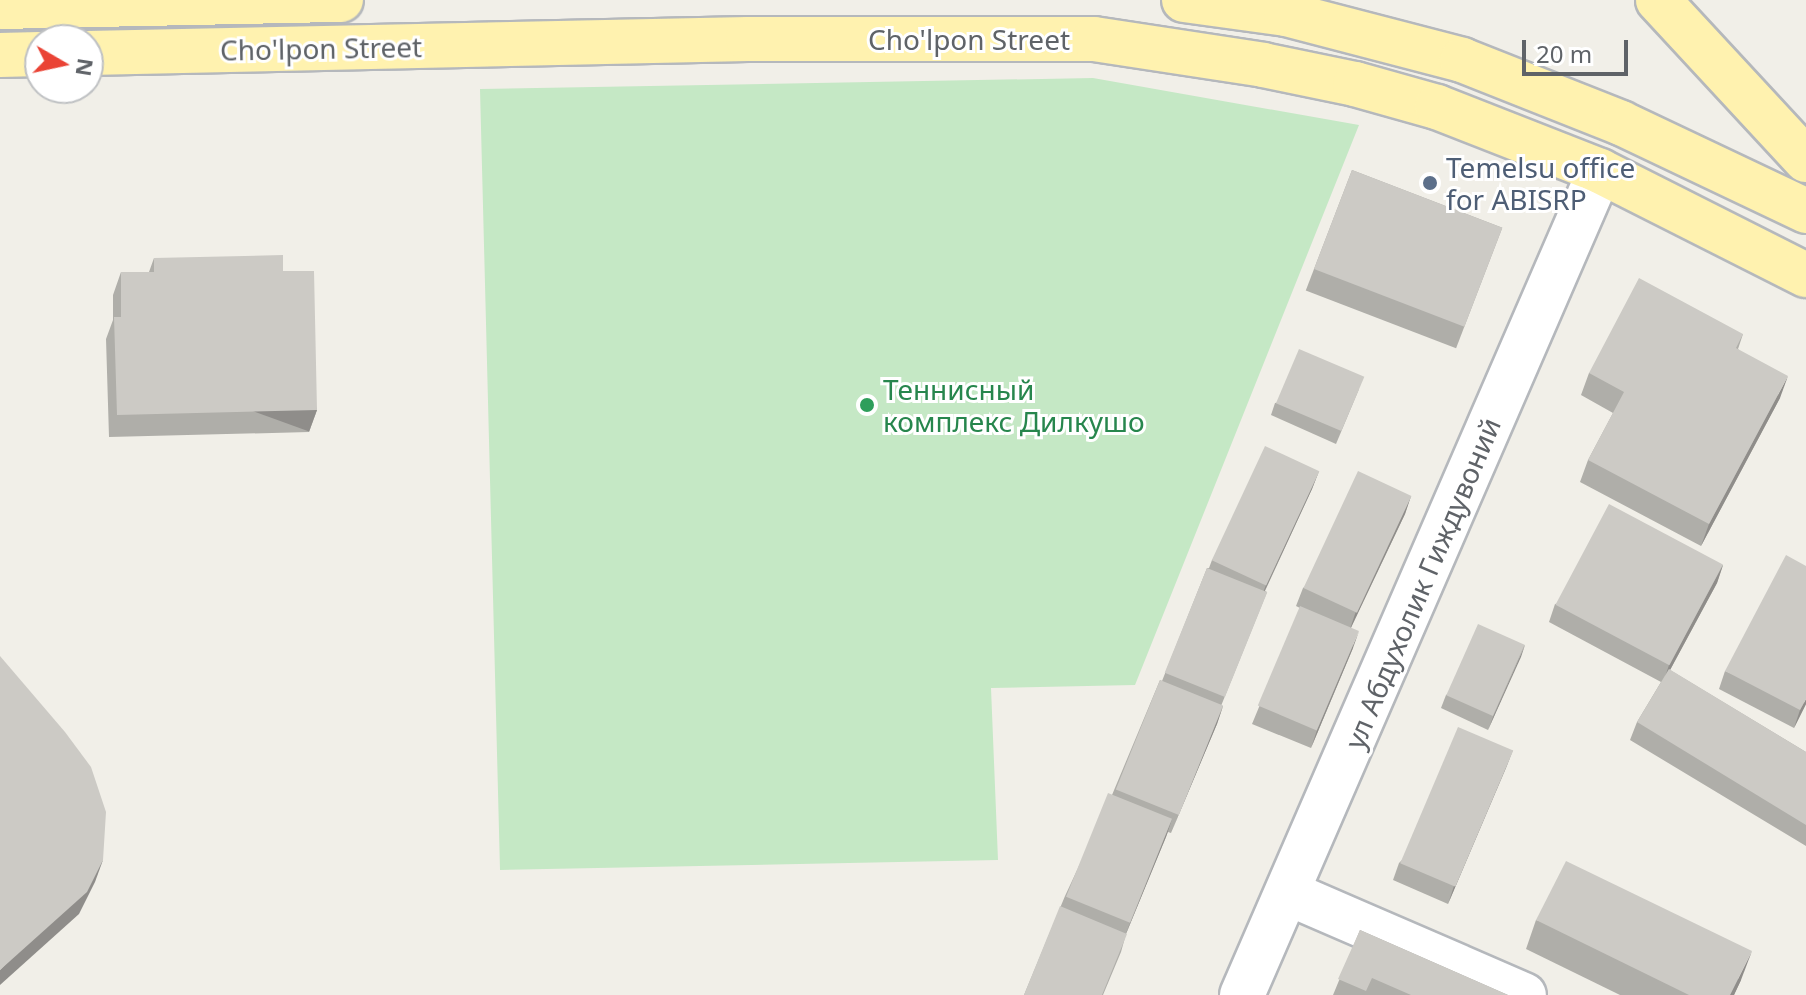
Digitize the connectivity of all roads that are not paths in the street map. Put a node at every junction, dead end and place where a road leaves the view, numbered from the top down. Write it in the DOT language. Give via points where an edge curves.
graph roads {
  1 [pos="341,0"];
  2 [pos="1184,0"];
  3 [pos="1658,0"];
  4 [pos="0,7"];
  5 [pos="104,53"];
  6 [pos="24,54"];
  7 [pos="0,55"];
  8 [pos="1806,160"];
  9 [pos="1600,171"];
  10 [pos="1806,211"];
  11 [pos="1806,275"];
  12 [pos="1288,893"];
  13 [pos="1242,995"];
  14 [pos="1524,995"];
  1 -- 4 [label="main road, Cho'lpon Street"];
  2 -- 10 [label="main road" via="1286,14 1462,60 1610,118"];
  3 -- 8 [label="main road"];
  5 -- 9 [label="main road, Cho'lpon Street" via="748,39 1094,39 1263,65 1403,96"];
  6 -- 7 [label="main road"];
  9 -- 11 [label="main road, Cho'lpon Street"];
  9 -- 12 [label="street, ул Абдухолик Гиждувоний"];
  12 -- 13 [label="street, ул Абдухолик Гиждувоний"];
  12 -- 14 [label="street"];
}
